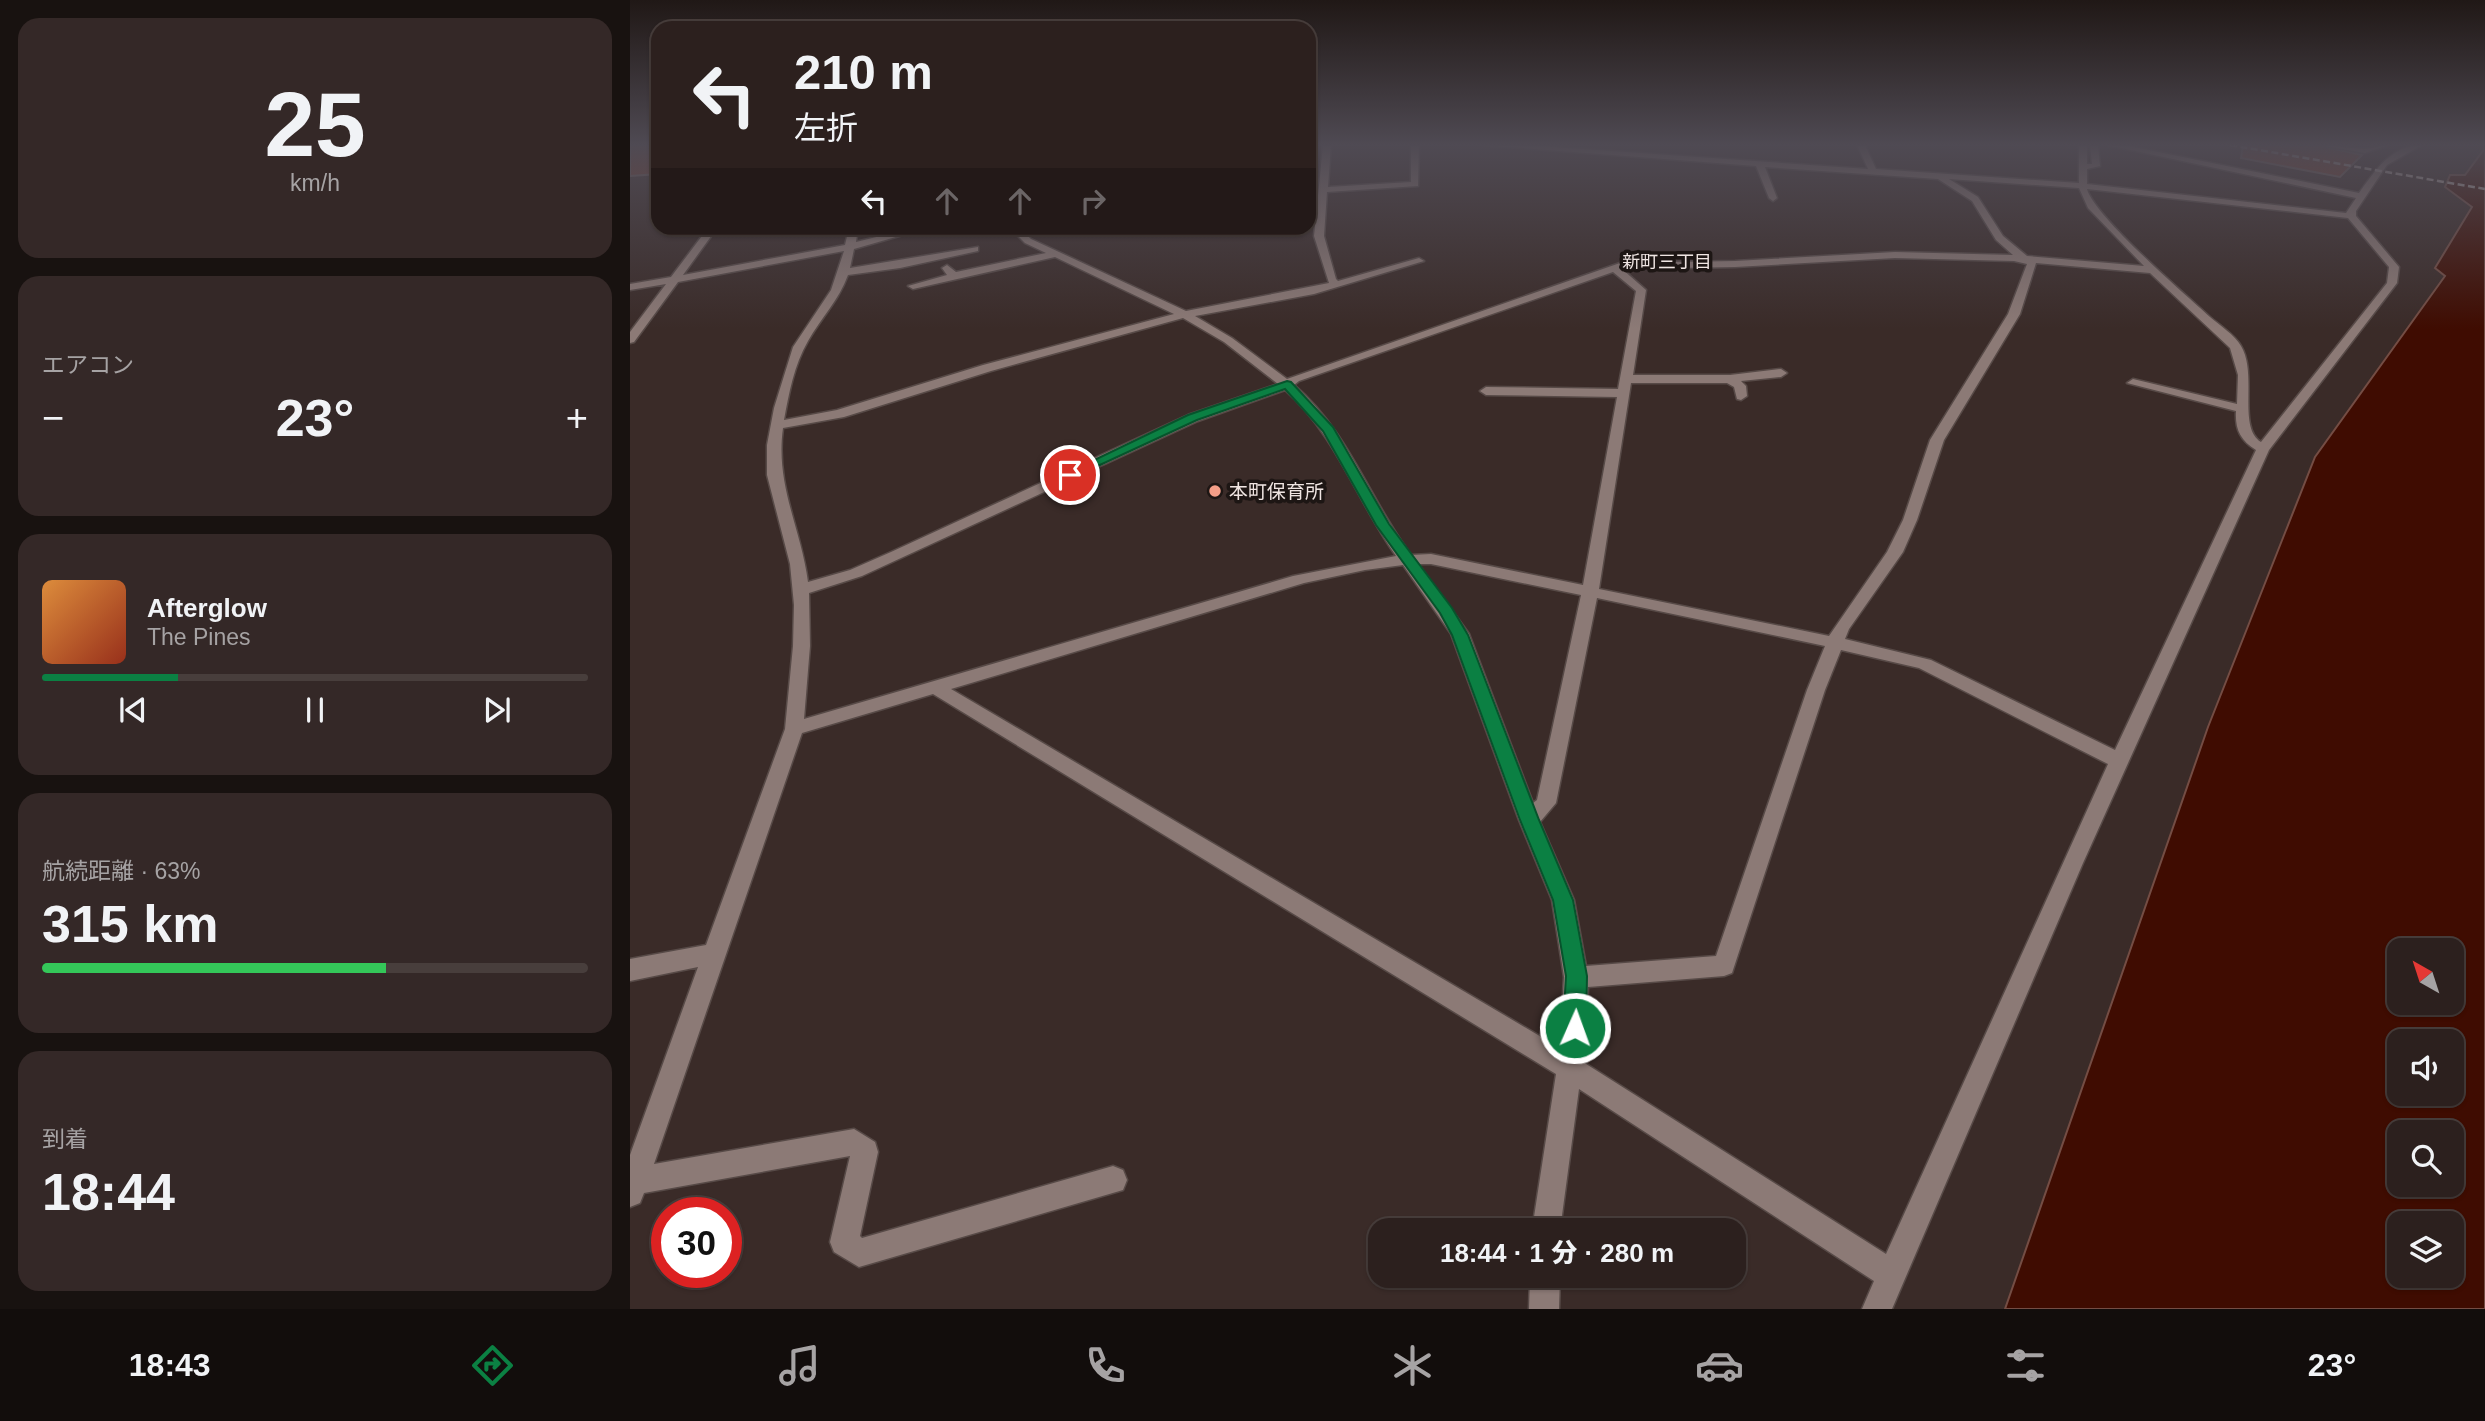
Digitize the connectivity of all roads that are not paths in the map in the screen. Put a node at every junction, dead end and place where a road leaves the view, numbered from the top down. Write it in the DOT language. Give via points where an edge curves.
graph roads {
  1 [pos="1322,206"];
  2 [pos="1980,206"];
  3 [pos="2091,206"];
  4 [pos="2262,206"];
  5 [pos="2355,206"];
  6 [pos="2351,216"];
  7 [pos="707,235"];
  8 [pos="852,235"];
  9 [pos="897,235"];
  10 [pos="1022,235"];
  11 [pos="850,248"];
  12 [pos="975,249"];
  13 [pos="1054,254"];
  14 [pos="938,257"];
  15 [pos="2029,260"];
  16 [pos="1419,261"];
  17 [pos="1614,268"];
  18 [pos="2153,270"];
  19 [pos="846,272"];
  20 [pos="954,276"];
  21 [pos="674,281"];
  22 [pos="1336,285"];
  23 [pos="913,286"];
  24 [pos="630,287"];
  25 [pos="1186,314"];
  26 [pos="630,340"];
  27 [pos="1781,373"];
  28 [pos="1730,379"];
  29 [pos="2133,383"];
  30 [pos="1287,385"];
  31 [pos="1625,386"];
  32 [pos="1486,391"];
  33 [pos="1741,396"];
  34 [pos="2243,410"];
  35 [pos="778,425"];
  36 [pos="2263,449"];
  37 [pos="1408,559"];
  38 [pos="801,590"];
  39 [pos="1590,591"];
  40 [pos="1835,643"];
  41 [pos="936,688"];
  42 [pos="794,729"];
  43 [pos="2118,760"];
  44 [pos="1529,820"];
  45 [pos="714,954"];
  46 [pos="630,970"];
  47 [pos="1576,976"];
  48 [pos="1569,1068"];
  49 [pos="1113,1180"];
  50 [pos="632,1187"];
  51 [pos="1548,1218"];
  52 [pos="1892,1275"];
  53 [pos="1545,1288"];
  54 [pos="1544,1309"];
  55 [pos="1877,1309"];
  1 -- 22 [label="street" via="1319,236"];
  2 -- 15 [label="street" via="2005,246"];
  3 -- 18 [label="street"];
  4 -- 6 [label="street"];
  5 -- 6 [label="street"];
  6 -- 36 [label="street" via="2394,267 2392,283"];
  7 -- 21 [label="street"];
  8 -- 11 [label="street"];
  9 -- 11 [label="street"];
  10 -- 13 [label="street"];
  11 -- 19 [label="street"];
  11 -- 21 [label="street"];
  12 -- 14 [label="street"];
  13 -- 20 [label="street"];
  13 -- 25 [label="street"];
  14 -- 19 [label="street"];
  14 -- 20 [label="street"];
  15 -- 17 [label="street" via="1895,255"];
  15 -- 18 [label="street"];
  15 -- 40 [label="street" via="2032,264 2014,314 1937,440 1895,552"];
  16 -- 22 [label="street"];
  17 -- 30 [label="street" via="1295,378"];
  17 -- 31 [label="street" via="1641,290"];
  18 -- 34 [label="street" via="2236,346 2244,375"];
  19 -- 35 [label="street" via="797,351"];
  20 -- 23 [label="street"];
  21 -- 24 [label="street"];
  21 -- 26 [label="street"];
  22 -- 25 [label="street"];
  25 -- 30 [label="street"];
  25 -- 35 [label="street" via="839,414"];
  27 -- 28 [label="street"];
  28 -- 31 [label="street"];
  28 -- 33 [label="street" via="1740,386"];
  29 -- 34 [label="street"];
  30 -- 37 [label="street" via="1329,429 1383,525"];
  30 -- 38 [label="street" via="1193,418 898,555"];
  31 -- 32 [label="street"];
  31 -- 39 [label="street"];
  34 -- 36 [label="street" via="2242,427 2250,441"];
  35 -- 38 [label="street" via="772,467"];
  36 -- 43 [label="street"];
  37 -- 39 [label="street" via="1465,565"];
  37 -- 41 [label="street" via="1343,567 1299,579"];
  37 -- 44 [label="street" via="1460,635"];
  38 -- 42 [label="street"];
  39 -- 40 [label="street"];
  39 -- 44 [label="street" via="1546,803"];
  40 -- 43 [label="street" via="1925,664"];
  40 -- 47 [label="street" via="1724,966"];
  41 -- 42 [label="street"];
  41 -- 48 [label="street"];
  42 -- 45 [label="street"];
  43 -- 52 [label="street"];
  44 -- 47 [label="street" via="1563,900"];
  45 -- 46 [label="street"];
  45 -- 50 [label="street"];
  47 -- 48 [label="street"];
  48 -- 51 [label="street"];
  48 -- 52 [label="street"];
  49 -- 50 [label="street" via="859,1253 844,1242 865,1152 854,1142"];
  52 -- 55 [label="street"];
  53 -- 54 [label="street"];
}
